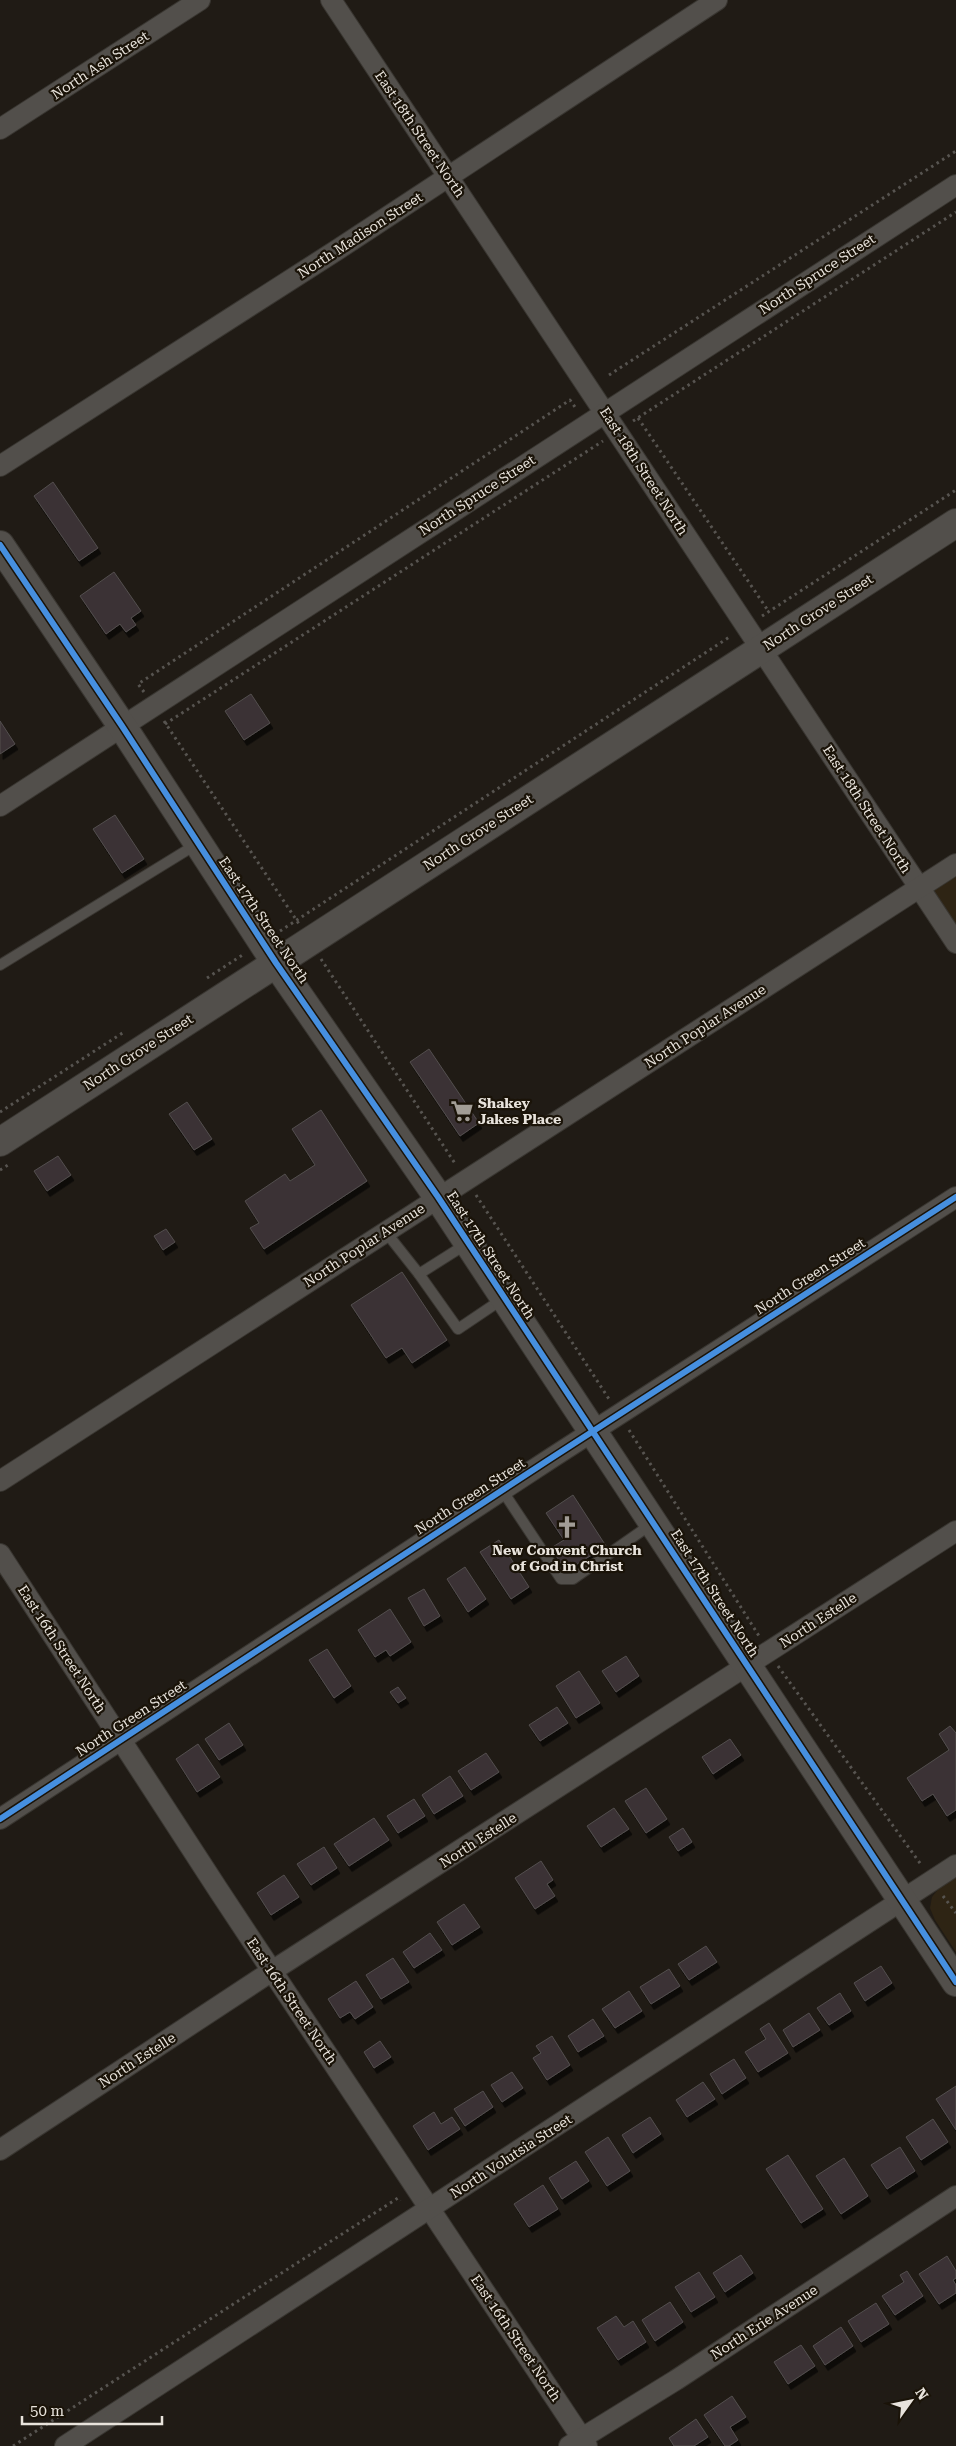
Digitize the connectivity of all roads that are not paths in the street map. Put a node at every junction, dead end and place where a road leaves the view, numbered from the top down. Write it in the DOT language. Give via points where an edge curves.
graph roads {
  1 [pos="200,0"];
  2 [pos="331,0"];
  3 [pos="717,0"];
  4 [pos="0,130"];
  5 [pos="448,176"];
  6 [pos="956,185"];
  7 [pos="605,412"];
  8 [pos="0,466"];
  9 [pos="956,522"];
  10 [pos="0,545"];
  11 [pos="761,648"];
  12 [pos="128,735"];
  13 [pos="0,806"];
  14 [pos="198,844"];
  15 [pos="956,864"];
  16 [pos="919,888"];
  17 [pos="956,943"];
  18 [pos="269,952"];
  19 [pos="0,965"];
  20 [pos="0,1142"];
  21 [pos="438,1196"];
  22 [pos="956,1197"];
  23 [pos="385,1231"];
  24 [pos="468,1242"];
  25 [pos="419,1274"];
  26 [pos="504,1297"];
  27 [pos="593,1431"];
  28 [pos="0,1481"];
  29 [pos="502,1490"];
  30 [pos="654,1523"];
  31 [pos="956,1531"];
  32 [pos="0,1554"];
  33 [pos="759,1659"];
  34 [pos="121,1740"];
  35 [pos="0,1819"];
  36 [pos="956,1865"];
  37 [pos="902,1899"];
  38 [pos="272,1971"];
  39 [pos="956,1982"];
  40 [pos="0,2150"];
  41 [pos="956,2196"];
  42 [pos="423,2214"];
  43 [pos="579,2443"];
  44 [pos="65,2446"];
  1 -- 4 [label="street, North Ash Street"];
  2 -- 5 [label="street, East 18th Street North"];
  3 -- 5 [label="street, North Madison Street"];
  5 -- 7 [label="street, East 18th Street North"];
  5 -- 8 [label="street, North Madison Street"];
  6 -- 7 [label="street, North Spruce Street"];
  7 -- 11 [label="street, East 18th Street North"];
  7 -- 12 [label="street, North Spruce Street" via="157,711"];
  9 -- 11 [label="street, North Grove Street"];
  10 -- 12 [label="street, East 17th Street North"];
  11 -- 16 [label="street, East 18th Street North"];
  11 -- 18 [label="street, North Grove Street"];
  12 -- 13 [label="street, North Spruce Street"];
  12 -- 14 [label="street, East 17th Street North"];
  14 -- 18 [label="street, East 17th Street North"];
  14 -- 19 [label="lane"];
  15 -- 16 [label="street, North Poplar Avenue"];
  16 -- 17 [label="street, East 18th Street North"];
  16 -- 21 [label="street, North Poplar Avenue"];
  18 -- 20 [label="street, North Grove Street"];
  18 -- 21 [label="street, East 17th Street North"];
  21 -- 23 [label="street, North Poplar Avenue"];
  21 -- 24 [label="street, East 17th Street North"];
  22 -- 27 [label="street, North Green Street"];
  23 -- 25 [label="lane"];
  23 -- 28 [label="street, North Poplar Avenue"];
  24 -- 25 [label="lane"];
  24 -- 26 [label="street, East 17th Street North"];
  25 -- 26 [label="lane" via="458,1329"];
  26 -- 27 [label="street, East 17th Street North"];
  27 -- 29 [label="street, North Green Street"];
  27 -- 30 [label="street, East 17th Street North"];
  29 -- 30 [label="lane" via="561,1579 573,1579"];
  29 -- 34 [label="street, North Green Street"];
  30 -- 33 [label="street, East 17th Street North"];
  31 -- 33 [label="street, North Estelle"];
  32 -- 34 [label="street, East 16th Street North"];
  33 -- 37 [label="street, East 17th Street North"];
  33 -- 38 [label="street, North Estelle"];
  34 -- 35 [label="street, North Green Street"];
  34 -- 38 [label="street, East 16th Street North"];
  36 -- 37 [label="street, North Volutsia Street"];
  37 -- 39 [label="street, East 17th Street North"];
  37 -- 42 [label="street, North Volutsia Street"];
  38 -- 40 [label="street, North Estelle"];
  38 -- 42 [label="street, East 16th Street North"];
  41 -- 43 [label="street, North Erie Avenue"];
  42 -- 43 [label="street, East 16th Street North"];
  42 -- 44 [label="street, North Volutsia Street"];
}
